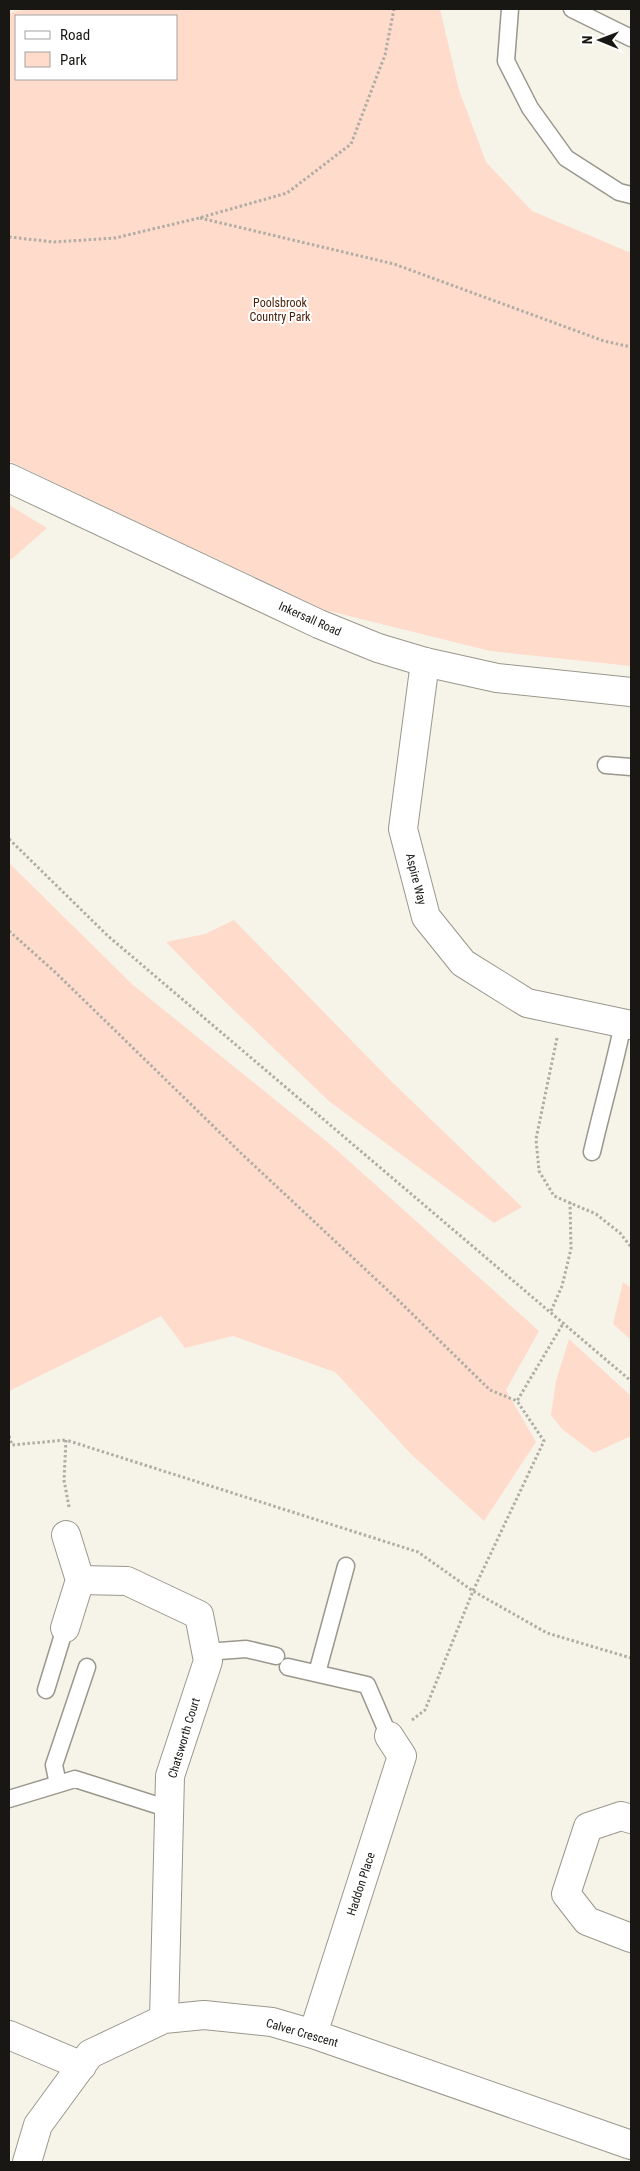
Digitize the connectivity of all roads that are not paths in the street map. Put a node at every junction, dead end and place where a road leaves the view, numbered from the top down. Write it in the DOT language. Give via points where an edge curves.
graph roads {
  1 [pos="510,9"];
  2 [pos="572,9"];
  3 [pos="631,38"];
  4 [pos="631,195"];
  5 [pos="9,478"];
  6 [pos="426,662"];
  7 [pos="631,692"];
  8 [pos="606,765"];
  9 [pos="631,767"];
  10 [pos="627,1025"];
  11 [pos="592,1152"];
  12 [pos="66,1535"];
  13 [pos="346,1566"];
  14 [pos="80,1580"];
  15 [pos="65,1628"];
  16 [pos="206,1652"];
  17 [pos="87,1667"];
  18 [pos="317,1673"];
  19 [pos="46,1690"];
  20 [pos="389,1736"];
  21 [pos="58,1784"];
  22 [pos="9,1799"];
  23 [pos="169,1809"];
  24 [pos="631,1819"];
  25 [pos="631,1938"];
  26 [pos="164,2019"];
  27 [pos="313,2034"];
  28 [pos="9,2035"];
  29 [pos="82,2066"];
  30 [pos="631,2145"];
  31 [pos="27,2162"];
  1 -- 4 [label="lane" via="506,61 530,108 566,158 619,192"];
  2 -- 3 [label="lane"];
  5 -- 6 [label="street, Inkersall Road" via="319,624 378,648"];
  6 -- 7 [label="street, Inkersall Road" via="497,678"];
  6 -- 10 [label="street, Aspire Way" via="403,829 426,917 463,963 527,1003"];
  8 -- 9 [label="lane"];
  10 -- 11 [label="lane" via="604,1098"];
  12 -- 14 [label="street"];
  13 -- 18 [label="lane"];
  14 -- 15 [label="street"];
  14 -- 16 [label="street, Chatsworth Court" via="127,1580 199,1615"];
  15 -- 19 [label="lane"];
  16 -- 18 [label="lane" via="246,1649"];
  16 -- 23 [label="street, Chatsworth Court" via="208,1662 170,1776"];
  17 -- 21 [label="lane" via="54,1764"];
  18 -- 20 [label="lane" via="367,1685"];
  20 -- 27 [label="street, Haddon Place" via="402,1756"];
  21 -- 22 [label="lane"];
  21 -- 23 [label="lane" via="75,1779"];
  23 -- 26 [label="street, Chatsworth Court"];
  24 -- 25 [label="street" via="621,1816 588,1827 566,1894 586,1921"];
  26 -- 27 [label="street, Calver Crescent" via="204,2015 272,2022"];
  26 -- 29 [label="street, Calver Crescent" via="90,2054"];
  27 -- 30 [label="street, Calver Crescent"];
  28 -- 29 [label="street"];
  29 -- 31 [label="street, Calver Crescent" via="38,2125"];
}
